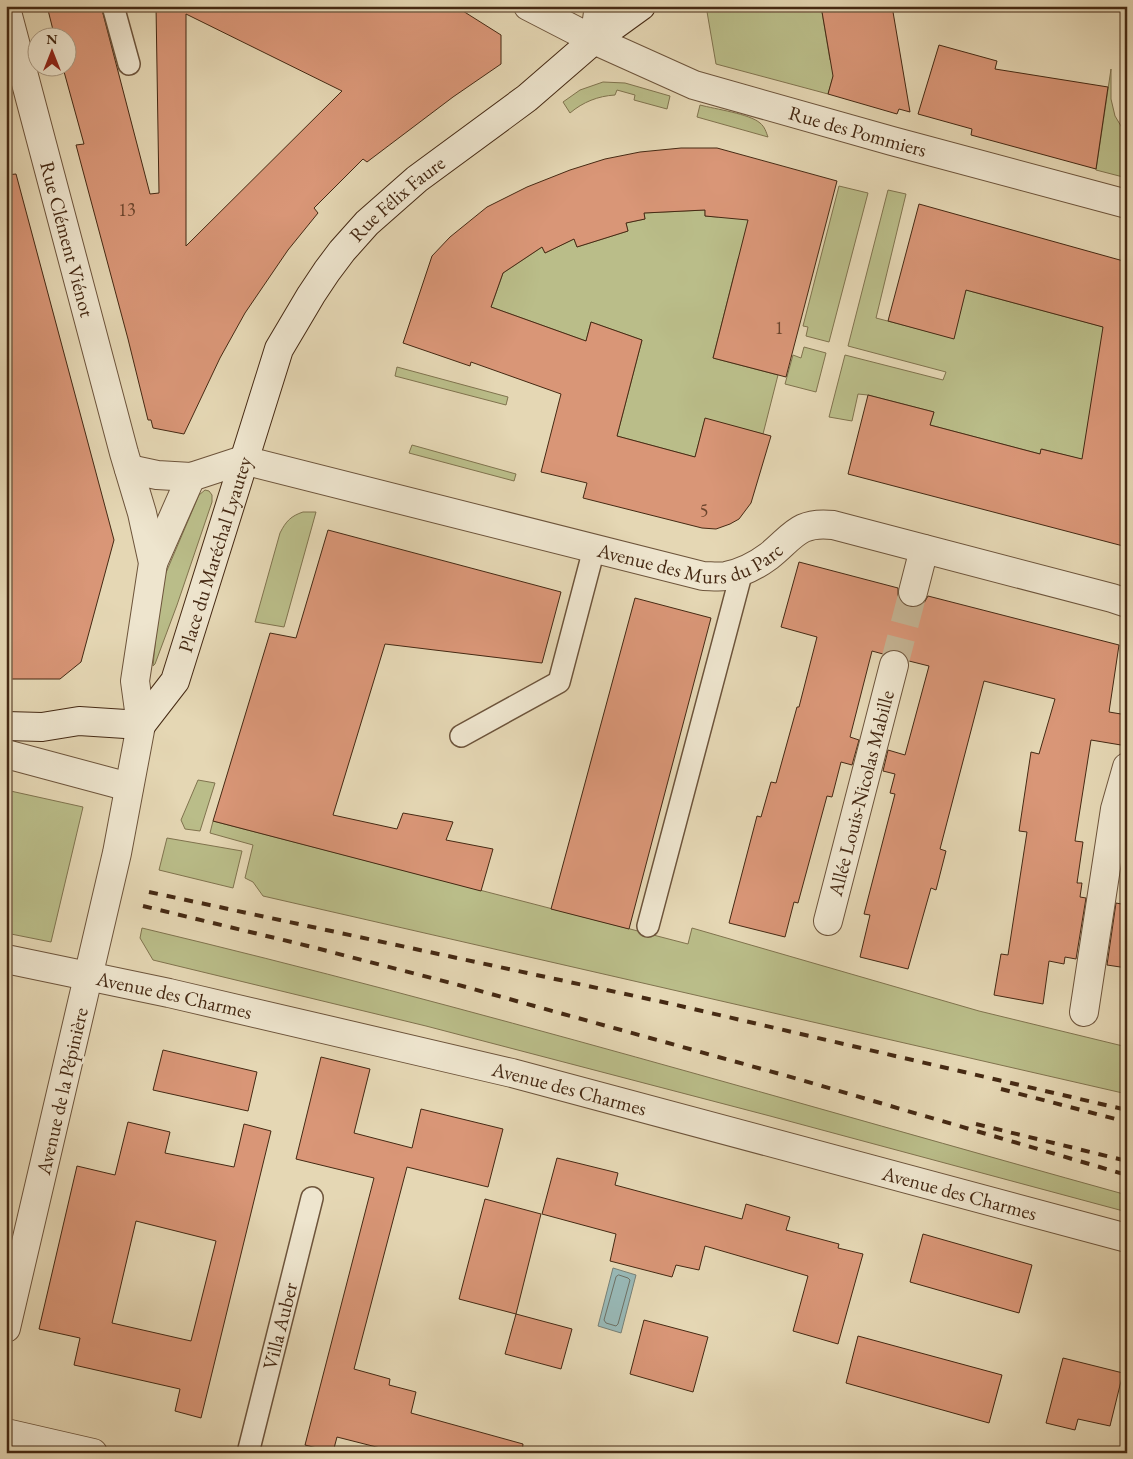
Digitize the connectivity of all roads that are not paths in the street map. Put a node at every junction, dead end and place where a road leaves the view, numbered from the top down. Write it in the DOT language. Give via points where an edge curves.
graph roads {
  1 [pos="113,6"];
  2 [pos="528,6"];
  3 [pos="600,6"];
  4 [pos="641,6"];
  5 [pos="8,18"];
  6 [pos="594,40"];
  7 [pos="129,64"];
  8 [pos="1127,204"];
  9 [pos="243,460"];
  10 [pos="129,469"];
  11 [pos="191,476"];
  12 [pos="594,549"];
  13 [pos="924,549"];
  14 [pos="152,562"];
  15 [pos="742,571"];
  16 [pos="913,592"];
  17 [pos="1127,603"];
  18 [pos="894,665"];
  19 [pos="141,725"];
  20 [pos="6,726"];
  21 [pos="461,736"];
  22 [pos="6,754"];
  23 [pos="1127,767"];
  24 [pos="129,787"];
  25 [pos="117,853"];
  26 [pos="828,921"];
  27 [pos="648,926"];
  28 [pos="6,959"];
  29 [pos="89,976"];
  30 [pos="1084,1012"];
  31 [pos="312,1198"];
  32 [pos="1127,1238"];
  33 [pos="6,1328"];
  34 [pos="6,1433"];
  35 [pos="93,1453"];
  36 [pos="248,1453"];
  1 -- 7 [label="lane"];
  2 -- 6 [label="street, Rue des Pommiers"];
  3 -- 6 [label="street"];
  4 -- 6 [label="street, Rue Félix Faure"];
  5 -- 10 [label="street, Rue Clément Viénot"];
  6 -- 8 [label="street, Rue des Pommiers" via="694,85"];
  6 -- 9 [label="street, Rue Félix Faure" via="527,98 417,179 342,251 279,349"];
  9 -- 11 [label="street, Place du Maréchal Lyautey"];
  9 -- 12 [label="street, Avenue des Murs du Parc"];
  9 -- 19 [label="street, Place du Maréchal Lyautey" via="175,681"];
  10 -- 11 [label="street" via="156,475"];
  10 -- 14 [label="street, Rue Clément Viénot"];
  11 -- 14 [label="street, Place du Maréchal Lyautey"];
  12 -- 15 [label="street, Avenue des Murs du Parc" via="703,576 726,576"];
  12 -- 21 [label="lane" via="559,682"];
  13 -- 15 [label="street, Avenue des Murs du Parc" via="821,524 799,530 768,556"];
  13 -- 16 [label="street"];
  13 -- 17 [label="street, Avenue des Murs du Parc"];
  14 -- 19 [label="street, Rue Clément Viénot" via="135,681"];
  15 -- 27 [label="lane"];
  18 -- 26 [label="street, Allée Louis-Nicolas Mabille"];
  19 -- 20 [label="street" via="79,721 42,727"];
  19 -- 24 [label="street, Rue Clément Viénot"];
  22 -- 24 [label="street"];
  23 -- 30 [label="street" via="1115,809"];
  24 -- 25 [label="street, Rue Clément Viénot"];
  25 -- 29 [label="street, Avenue de la Pépinière"];
  28 -- 29 [label="street, Avenue des Charmes"];
  29 -- 32 [label="street, Avenue des Charmes" via="521,1075"];
  29 -- 33 [label="street, Avenue de la Pépinière"];
  31 -- 36 [label="lane, Villa Auber"];
  34 -- 35 [label="street"];
}
